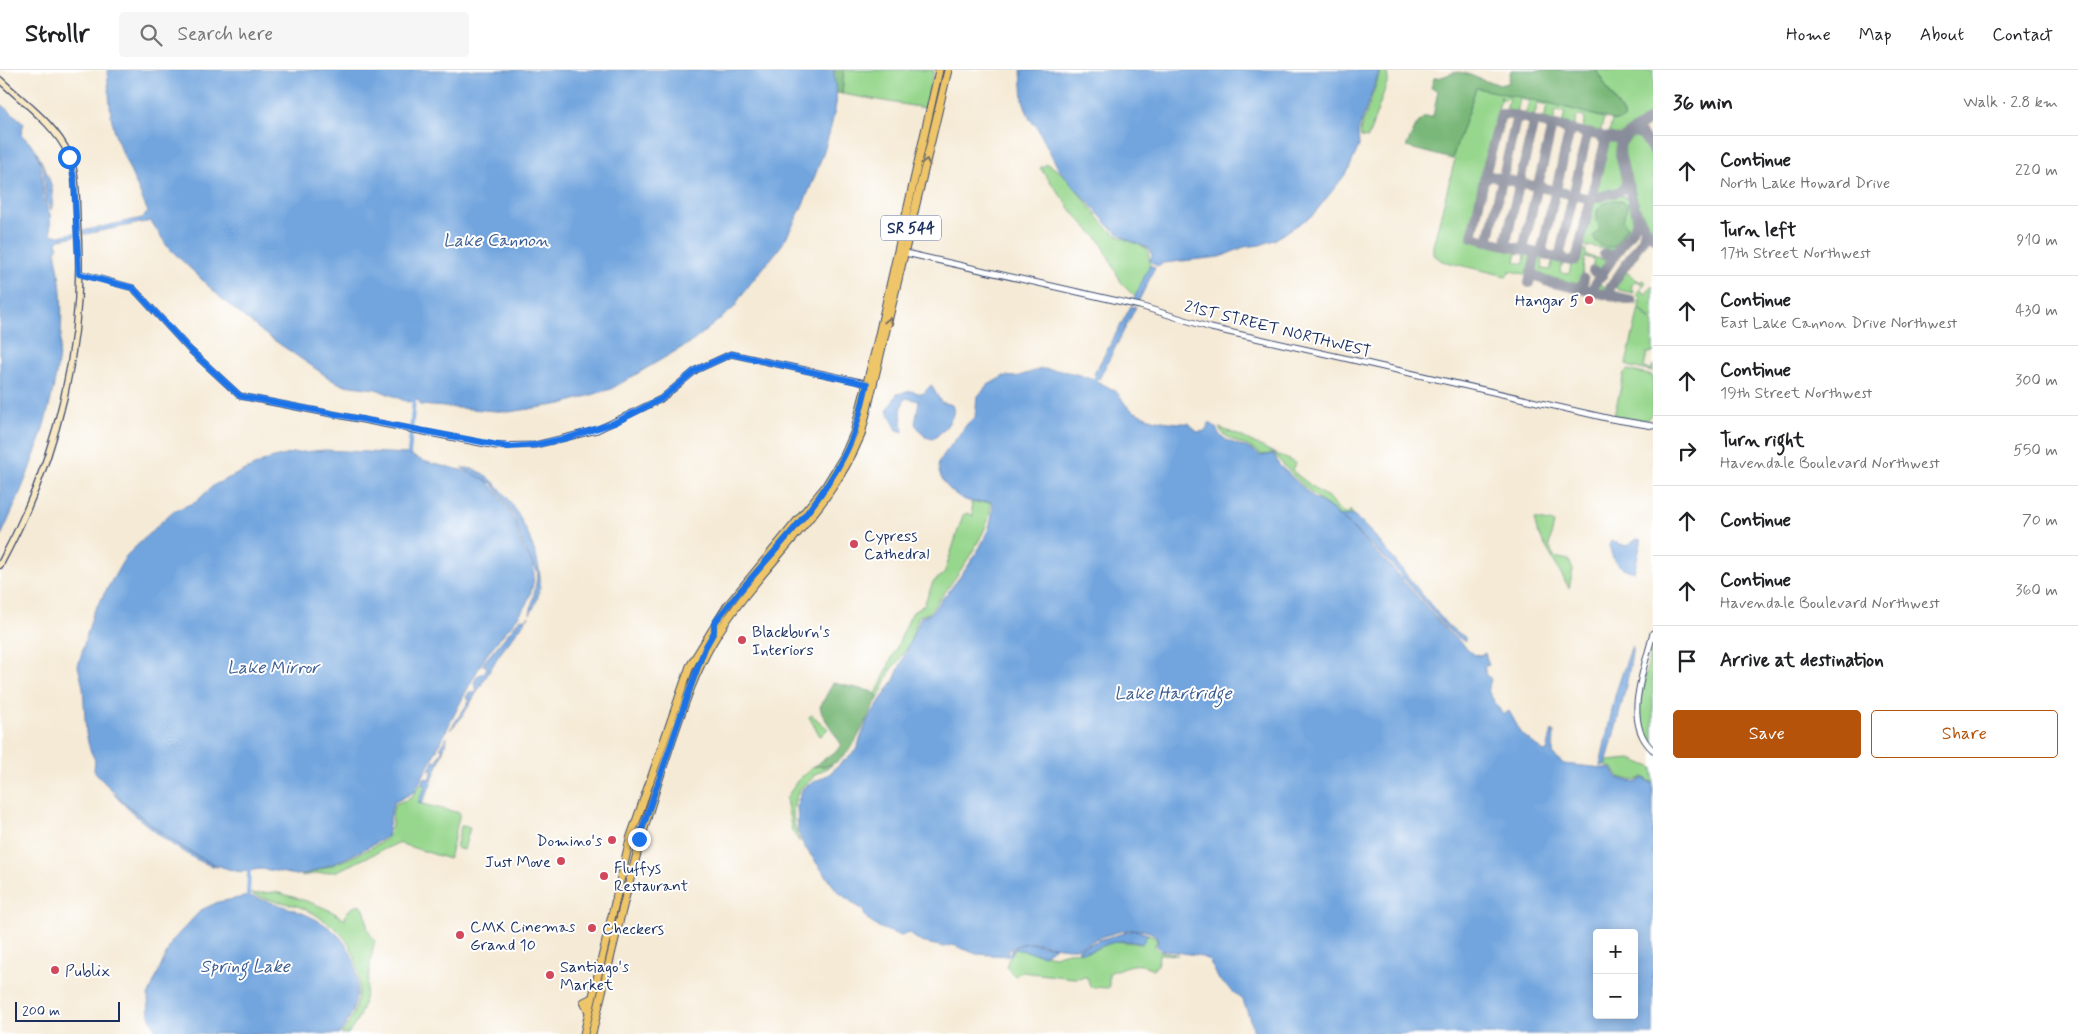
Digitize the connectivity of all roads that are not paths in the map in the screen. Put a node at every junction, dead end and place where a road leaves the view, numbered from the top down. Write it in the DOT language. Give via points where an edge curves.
graph roads {
  1 [pos="939,70"];
  2 [pos="948,70"];
  3 [pos="0,80"];
  4 [pos="934,92"];
  5 [pos="942,94"];
  6 [pos="901,252"];
  7 [pos="79,274"];
  8 [pos="871,384"];
  9 [pos="1653,426"];
  10 [pos="0,565"];
  11 [pos="714,624"];
  12 [pos="1653,633"];
  13 [pos="702,661"];
  14 [pos="1653,750"];
  15 [pos="650,778"];
  16 [pos="642,801"];
  17 [pos="649,807"];
  18 [pos="645,820"];
  19 [pos="615,900"];
  20 [pos="623,902"];
  21 [pos="603,954"];
  22 [pos="611,955"];
  23 [pos="584,1034"];
  24 [pos="592,1034"];
  1 -- 4 [label="main road, SR 544"];
  2 -- 5 [label="main road, SR 544"];
  3 -- 7 [label="main road" via="65,147 74,178"];
  4 -- 5 [label="main road"];
  4 -- 6 [label="main road, SR 544"];
  6 -- 5 [label="main road, SR 544, one-way"];
  6 -- 8 [label="main road, SR 544"];
  6 -- 9 [label="street, 21ST STREET NORTHWEST" via="1140,306 1222,330"];
  7 -- 8 [label="street" via="133,288 189,349 240,396 508,447 567,438 614,423 661,399 696,370 725,356 737,354"];
  7 -- 10 [label="main road" via="76,338 66,392 41,474"];
  8 -- 11 [label="main road, SR 544" via="854,433 835,472"];
  8 -- 13 [label="main road, SR 544" via="861,435 835,486 734,612"];
  11 -- 13 [label="main road"];
  11 -- 15 [label="main road, SR 544" via="690,666"];
  12 -- 14 [label="street" via="1636,713 1640,732"];
  13 -- 17 [label="main road, SR 544"];
  15 -- 16 [label="main road, SR 544"];
  15 -- 17 [label="main road"];
  16 -- 18 [label="main road"];
  16 -- 19 [label="main road, SR 544"];
  17 -- 18 [label="main road, SR 544"];
  18 -- 20 [label="main road, SR 544"];
  19 -- 20 [label="main road"];
  19 -- 21 [label="main road, SR 544"];
  20 -- 22 [label="main road, SR 544"];
  21 -- 22 [label="main road"];
  21 -- 23 [label="main road, SR 544"];
  22 -- 24 [label="main road, SR 544"];
}
